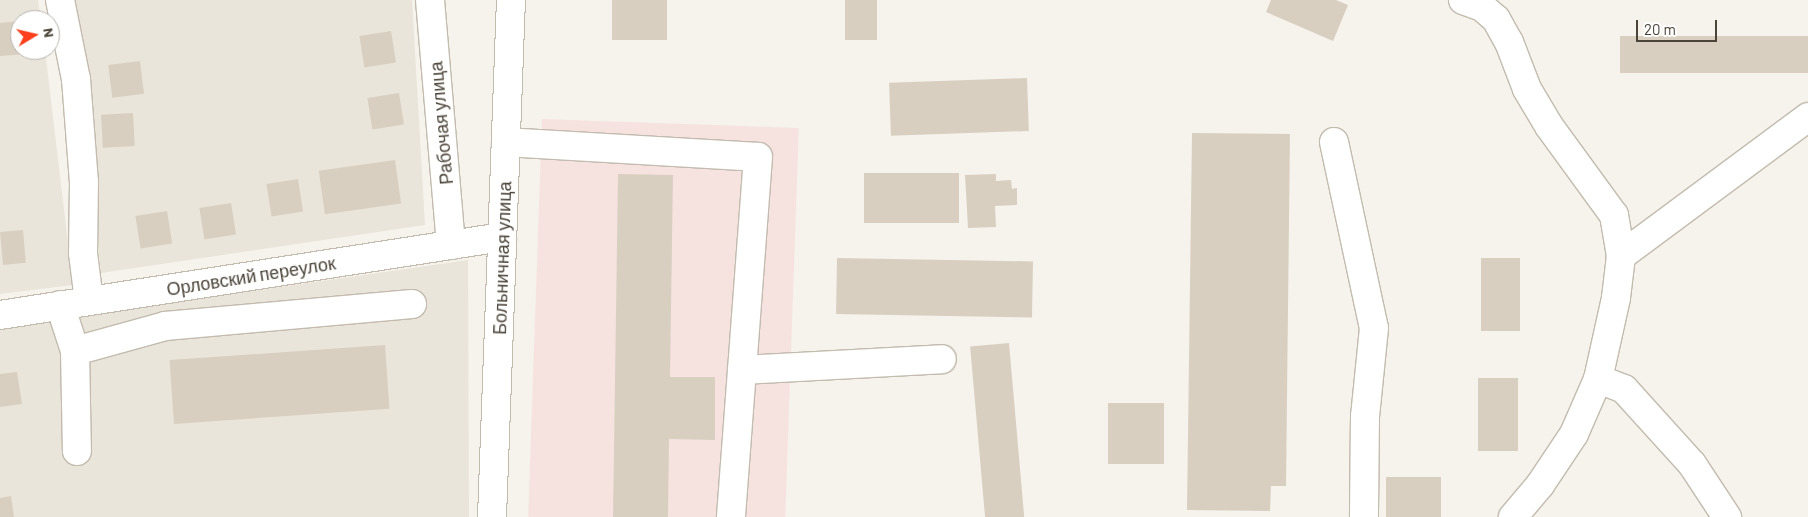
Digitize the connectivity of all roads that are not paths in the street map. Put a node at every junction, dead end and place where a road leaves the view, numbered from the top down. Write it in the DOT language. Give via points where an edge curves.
graph roads {
  1 [pos="60,0"];
  2 [pos="430,0"];
  3 [pos="511,0"];
  4 [pos="1463,0"];
  5 [pos="1808,117"];
  6 [pos="506,142"];
  7 [pos="1334,142"];
  8 [pos="502,237"];
  9 [pos="452,245"];
  10 [pos="1622,256"];
  11 [pos="89,301"];
  12 [pos="412,304"];
  13 [pos="60,305"];
  14 [pos="0,314"];
  15 [pos="76,351"];
  16 [pos="942,359"];
  17 [pos="742,370"];
  18 [pos="1598,379"];
  19 [pos="77,451"];
  20 [pos="492,517"];
  21 [pos="731,517"];
  22 [pos="1364,517"];
  23 [pos="1513,517"];
  24 [pos="1727,517"];
  1 -- 11 [label="street" via="76,79 84,182 83,253"];
  2 -- 9 [label="street, Рабочая улица"];
  3 -- 6 [label="street, Больничная улица"];
  4 -- 10 [label="street" via="1482,7 1496,19 1510,42 1527,89 1549,126 1614,215"];
  5 -- 10 [label="street"];
  6 -- 8 [label="street, Больничная улица"];
  6 -- 17 [label="street" via="758,157"];
  7 -- 22 [label="street" via="1374,328 1365,416"];
  8 -- 9 [label="street, Орловский переулок"];
  8 -- 20 [label="street, Больничная улица"];
  9 -- 11 [label="street, Орловский переулок"];
  10 -- 18 [label="street"];
  11 -- 13 [label="street, Орловский переулок"];
  12 -- 15 [label="street" via="165,326"];
  13 -- 14 [label="street, Орловский переулок"];
  13 -- 15 [label="street"];
  15 -- 19 [label="street"];
  16 -- 17 [label="street"];
  17 -- 21 [label="street"];
  18 -- 23 [label="street" via="1574,434 1540,486"];
  18 -- 24 [label="street" via="1624,389 1692,464"];
}
